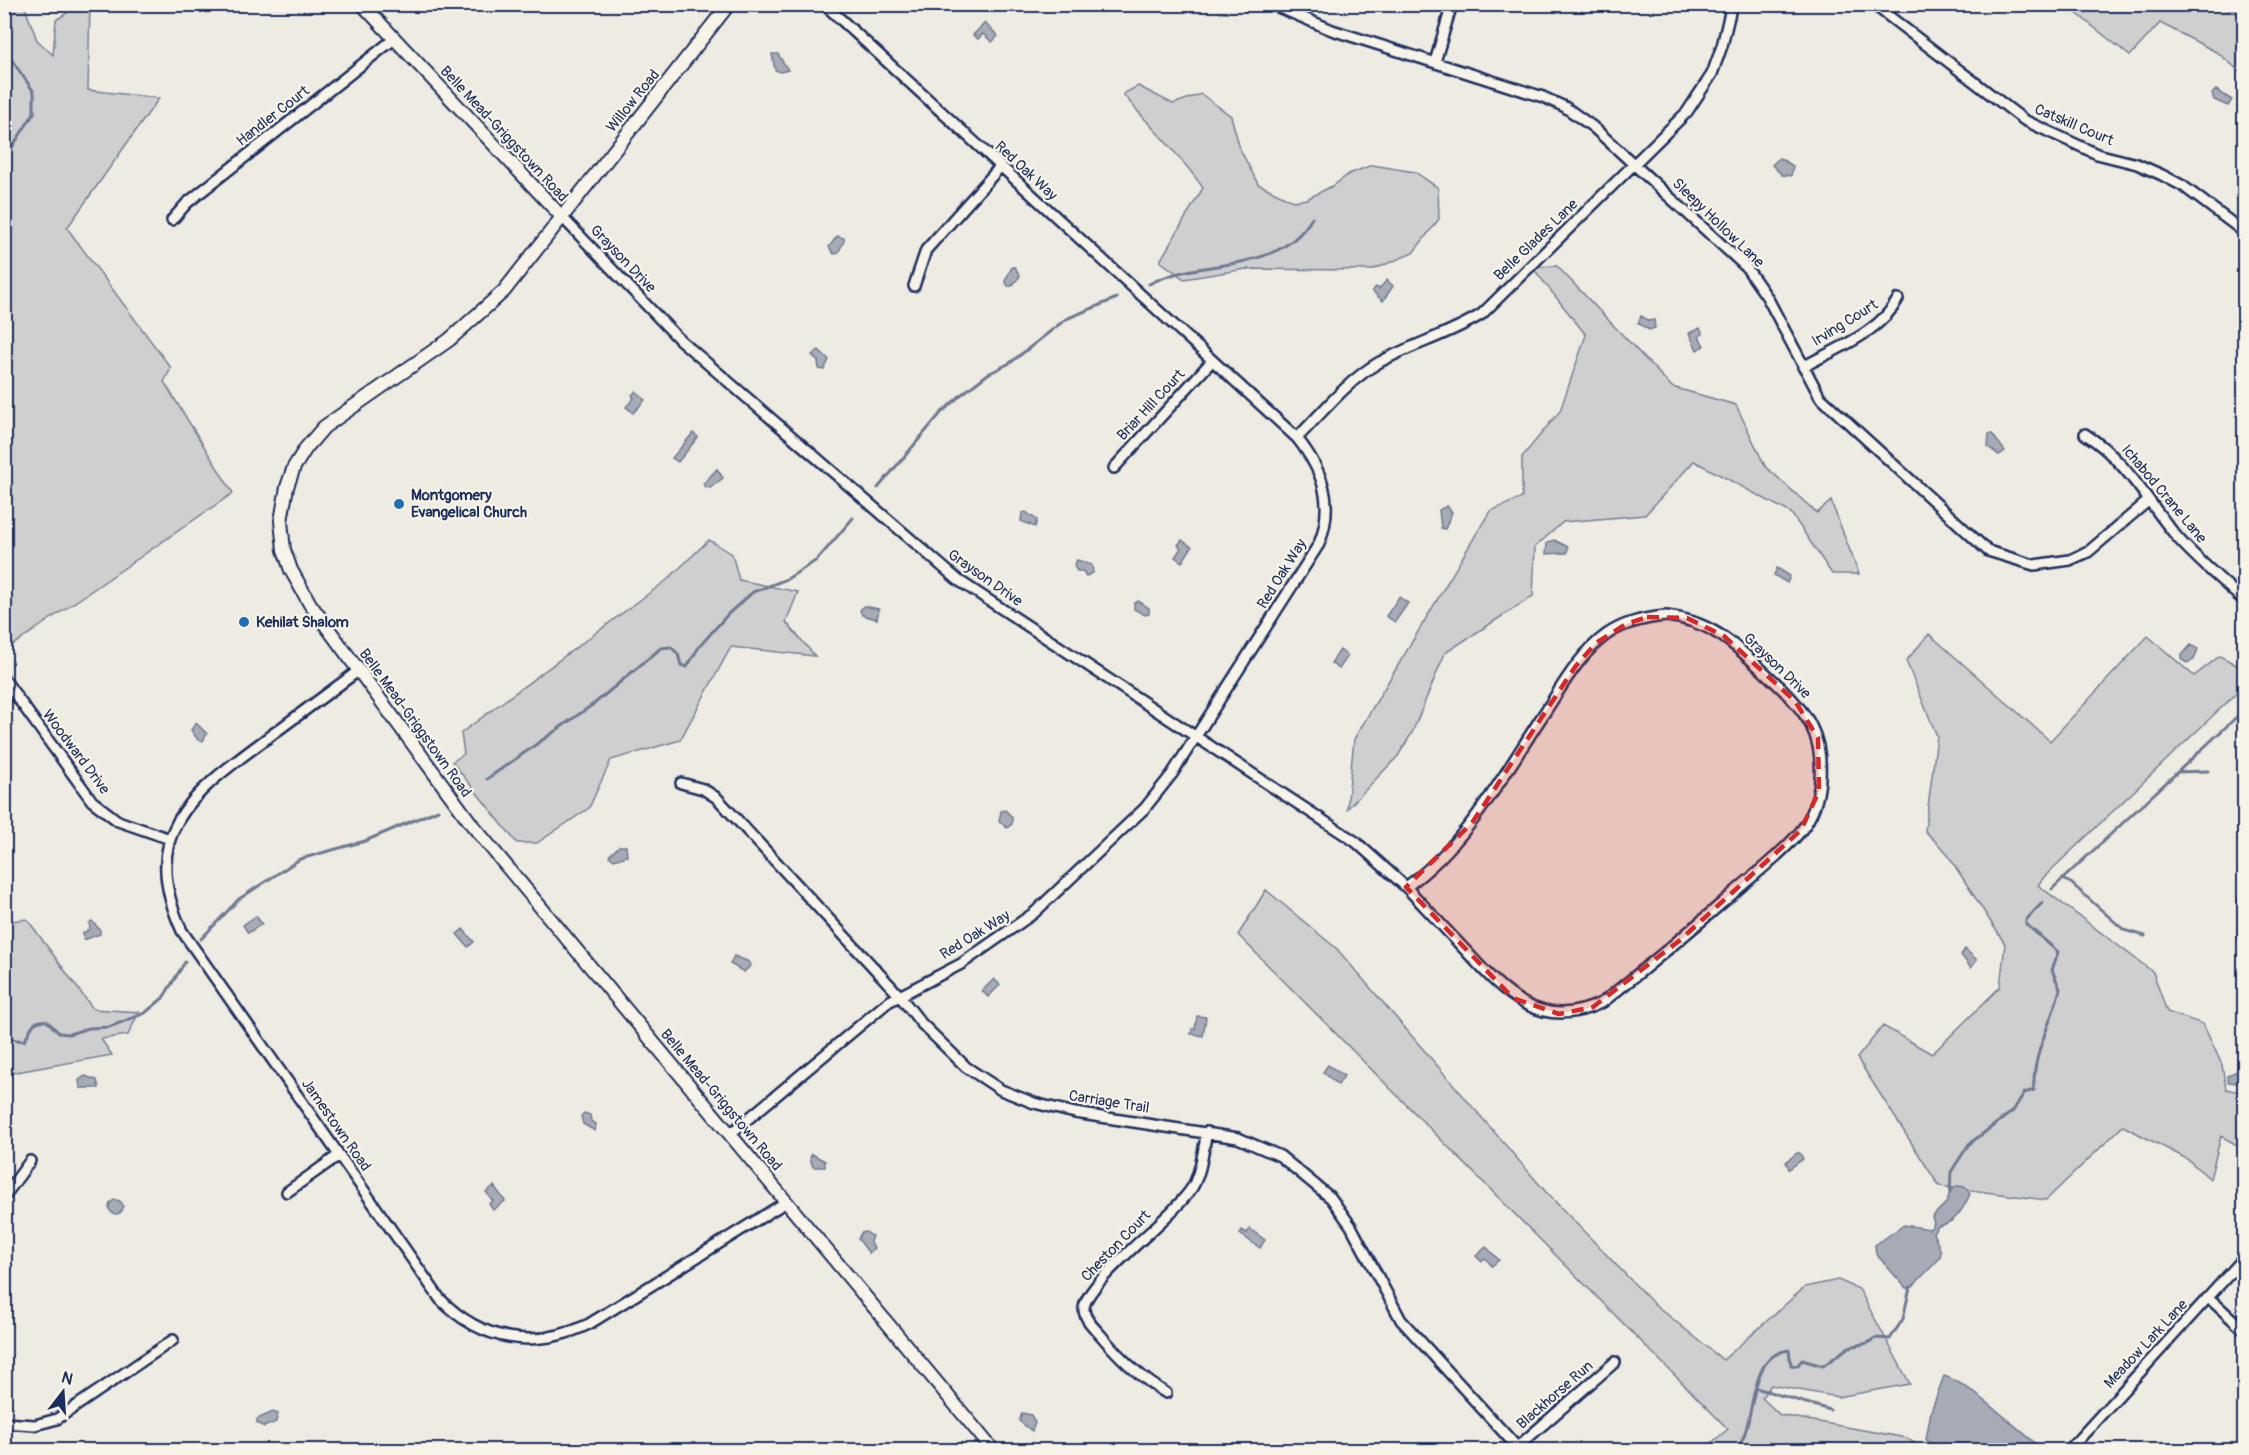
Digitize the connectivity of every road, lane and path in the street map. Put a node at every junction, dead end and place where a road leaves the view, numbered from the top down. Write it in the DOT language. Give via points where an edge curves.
graph roads {
  1 [pos="362,4"];
  2 [pos="729,4"];
  3 [pos="824,4"];
  4 [pos="1271,4"];
  5 [pos="1452,4"];
  6 [pos="1732,4"];
  7 [pos="1873,4"];
  8 [pos="394,39"];
  9 [pos="1435,62"];
  10 [pos="1636,165"];
  11 [pos="1000,167"];
  12 [pos="562,217"];
  13 [pos="172,220"];
  14 [pos="2244,232"];
  15 [pos="914,286"];
  16 [pos="1898,299"];
  17 [pos="1211,362"];
  18 [pos="1803,367"];
  19 [pos="2085,434"];
  20 [pos="1297,438"];
  21 [pos="1114,468"];
  22 [pos="2148,501"];
  23 [pos="2244,601"];
  24 [pos="358,671"];
  25 [pos="4,679"];
  26 [pos="1196,736"];
  27 [pos="681,783"];
  28 [pos="170,839"];
  29 [pos="1406,887"];
  30 [pos="2244,901"];
  31 [pos="2244,937"];
  32 [pos="899,995"];
  33 [pos="1207,1132"];
  34 [pos="730,1134"];
  35 [pos="339,1155"];
  36 [pos="30,1161"];
  37 [pos="287,1192"];
  38 [pos="4,1197"];
  39 [pos="786,1202"];
  40 [pos="2244,1258"];
  41 [pos="2209,1298"];
  42 [pos="2244,1330"];
  43 [pos="173,1340"];
  44 [pos="1615,1362"];
  45 [pos="1166,1393"];
  46 [pos="4,1423"];
  47 [pos="1516,1449"];
  48 [pos="993,1450"];
  49 [pos="2069,1450"];
  1 -- 8 [label="street, Belle Mead-Griggstown Road"];
  2 -- 12 [label="street, Willow Road"];
  3 -- 11 [label="street, Red Oak Way"];
  4 -- 9 [label="street, Sleepy Hollow Lane" via="1332,30"];
  5 -- 9 [label="street"];
  6 -- 10 [label="street, Belle Glades Lane" via="1722,46 1705,87 1687,112"];
  7 -- 14 [label="street, Catskill Court" via="2024,120 2097,154 2162,175"];
  8 -- 12 [label="street, Belle Mead-Griggstown Road"];
  8 -- 13 [label="street, Handler Court"];
  9 -- 10 [label="street, Sleepy Hollow Lane" via="1565,106"];
  10 -- 18 [label="street, Sleepy Hollow Lane" via="1746,267 1767,297"];
  10 -- 20 [label="street, Belle Glades Lane" via="1482,314 1458,330 1379,363 1360,376"];
  11 -- 15 [label="street" via="926,250"];
  11 -- 17 [label="street, Red Oak Way"];
  12 -- 24 [label="street, Belle Mead-Griggstown Road" via="504,291 477,318 324,427 294,467 282,508 284,549 310,604"];
  12 -- 26 [label="street, Grayson Drive" via="679,339 958,580"];
  16 -- 18 [label="street, Irving Court" via="1878,324"];
  17 -- 20 [label="street, Red Oak Way"];
  17 -- 21 [label="street, Briar Hill Court"];
  18 -- 22 [label="street, Sleepy Hollow Lane" via="1820,397 1988,551 2011,560 2034,565 2079,556"];
  19 -- 22 [label="street, Ichabod Crane Lane" via="2125,466"];
  20 -- 26 [label="street, Red Oak Way" via="1324,482 1323,534"];
  22 -- 23 [label="street, Ichabod Crane Lane" via="2179,539"];
  24 -- 28 [label="street, Jamestown Road" via="205,784 184,809"];
  24 -- 34 [label="street, Belle Mead-Griggstown Road" via="473,826"];
  25 -- 28 [label="street, Woodward Drive" via="92,801 118,821"];
  26 -- 29 [label="street, Grayson Drive" via="1356,842"];
  26 -- 32 [label="street, Red Oak Way" via="1144,808 1034,913 961,963"];
  27 -- 32 [label="street, Carriage Trail" via="717,798"];
  28 -- 35 [label="street, Jamestown Road" via="167,887 182,931"];
  29 -- 29 [label="street, Grayson Drive" via="1513,998 1559,1014 1593,1007 1679,941 1802,830 1819,791 1822,753 1818,738 1796,701 1724,636 1687,618 1647,617 1626,624 1596,643 1575,667 1472,823 1429,871"];
  30 -- 31 [label="street"];
  32 -- 33 [label="street, Carriage Trail" via="966,1067 1001,1090 1075,1113"];
  32 -- 34 [label="street, Red Oak Way"];
  33 -- 45 [label="street, Cheston Court" via="1199,1170 1186,1196 1103,1278 1084,1306 1086,1318 1125,1364"];
  33 -- 47 [label="street, Carriage Trail" via="1267,1149 1318,1185 1351,1226 1401,1320"];
  34 -- 39 [label="street, Belle Mead-Griggstown Road"];
  35 -- 37 [label="street"];
  35 -- 39 [label="street, Jamestown Road" via="451,1310 479,1329 525,1340 559,1337 589,1324"];
  36 -- 38 [label="street"];
  39 -- 48 [label="street, Belle Mead-Griggstown Road"];
  40 -- 41 [label="street, Meadow Lark Lane"];
  41 -- 42 [label="street"];
  41 -- 49 [label="street, Meadow Lark Lane"];
  43 -- 46 [label="street" via="47,1424"];
  44 -- 47 [label="street, Blackhorse Run"];
}
